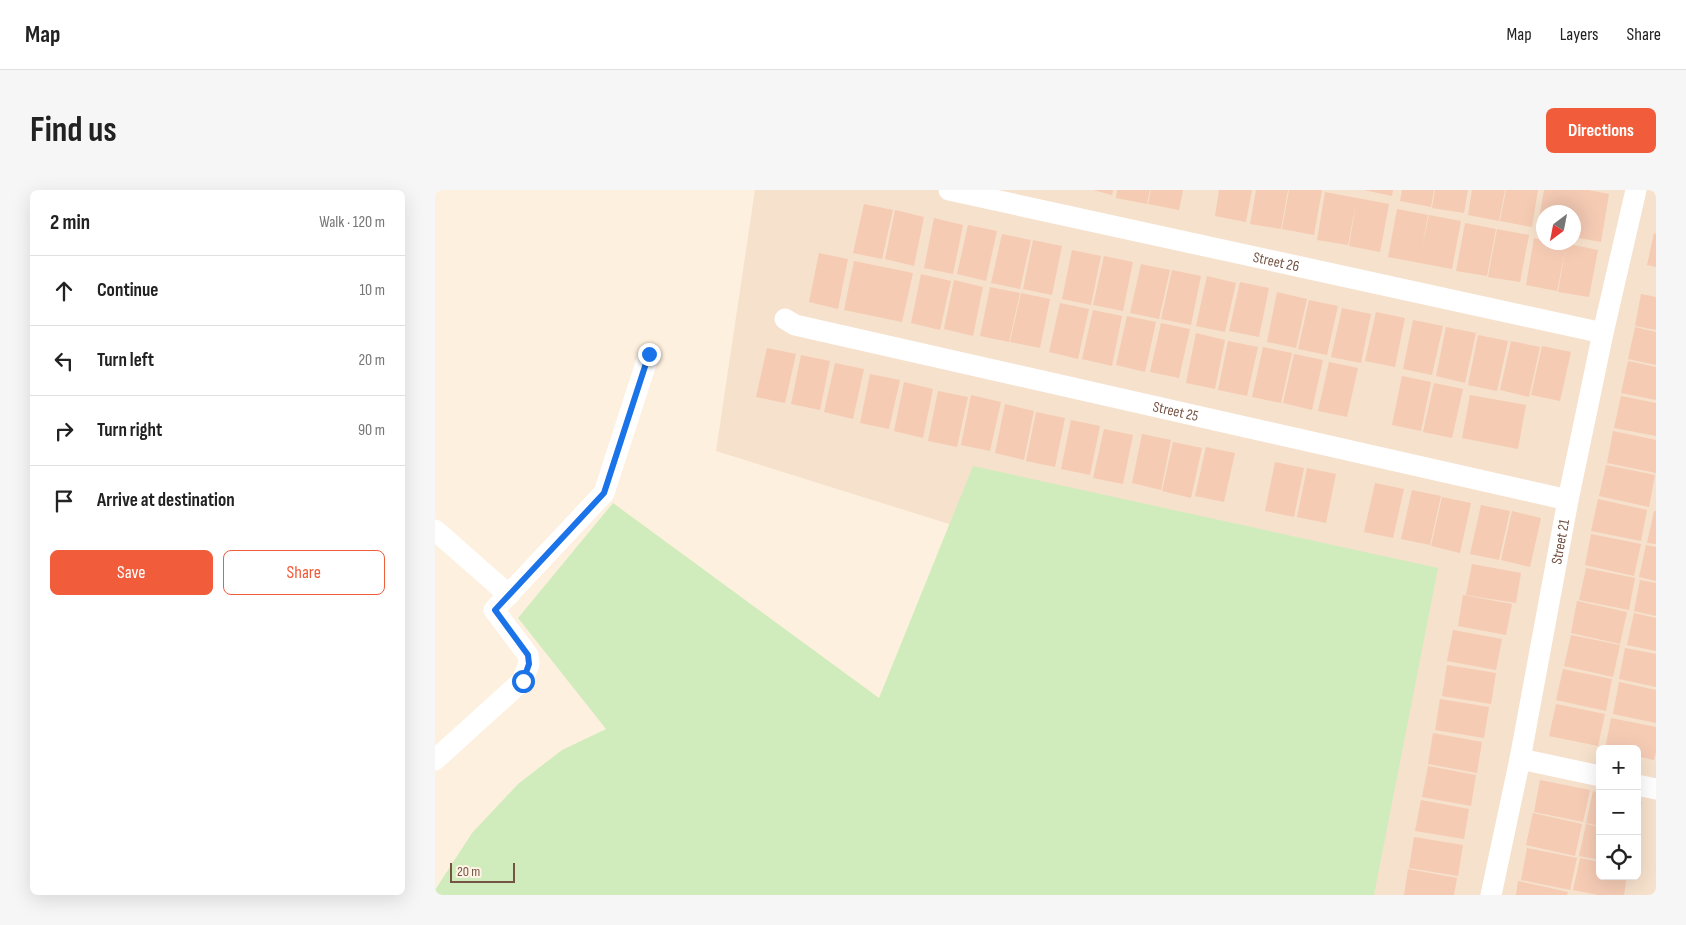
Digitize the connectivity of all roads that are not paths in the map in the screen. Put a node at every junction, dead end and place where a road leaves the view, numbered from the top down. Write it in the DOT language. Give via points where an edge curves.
graph roads {
  1 [pos="949,190"];
  2 [pos="1636,190"];
  3 [pos="785,319"];
  4 [pos="1603,333"];
  5 [pos="649,354"];
  6 [pos="1568,500"];
  7 [pos="435,530"];
  8 [pos="509,595"];
  9 [pos="1520,759"];
  10 [pos="435,760"];
  11 [pos="1596,775"];
  12 [pos="1641,785"];
  13 [pos="1656,789"];
  14 [pos="1491,895"];
  1 -- 4 [label="street, Street 26"];
  2 -- 4 [label="street, Street 21"];
  3 -- 6 [label="street, Street 25" via="795,325"];
  4 -- 6 [label="street, Street 21"];
  5 -- 8 [label="street" via="604,493"];
  6 -- 9 [label="street, Street 21"];
  7 -- 8 [label="street"];
  8 -- 10 [label="street" via="495,610 528,655 529,664 523,681"];
  9 -- 11 [label="street"];
  9 -- 14 [label="street, Street 21"];
  12 -- 13 [label="street"];
}
